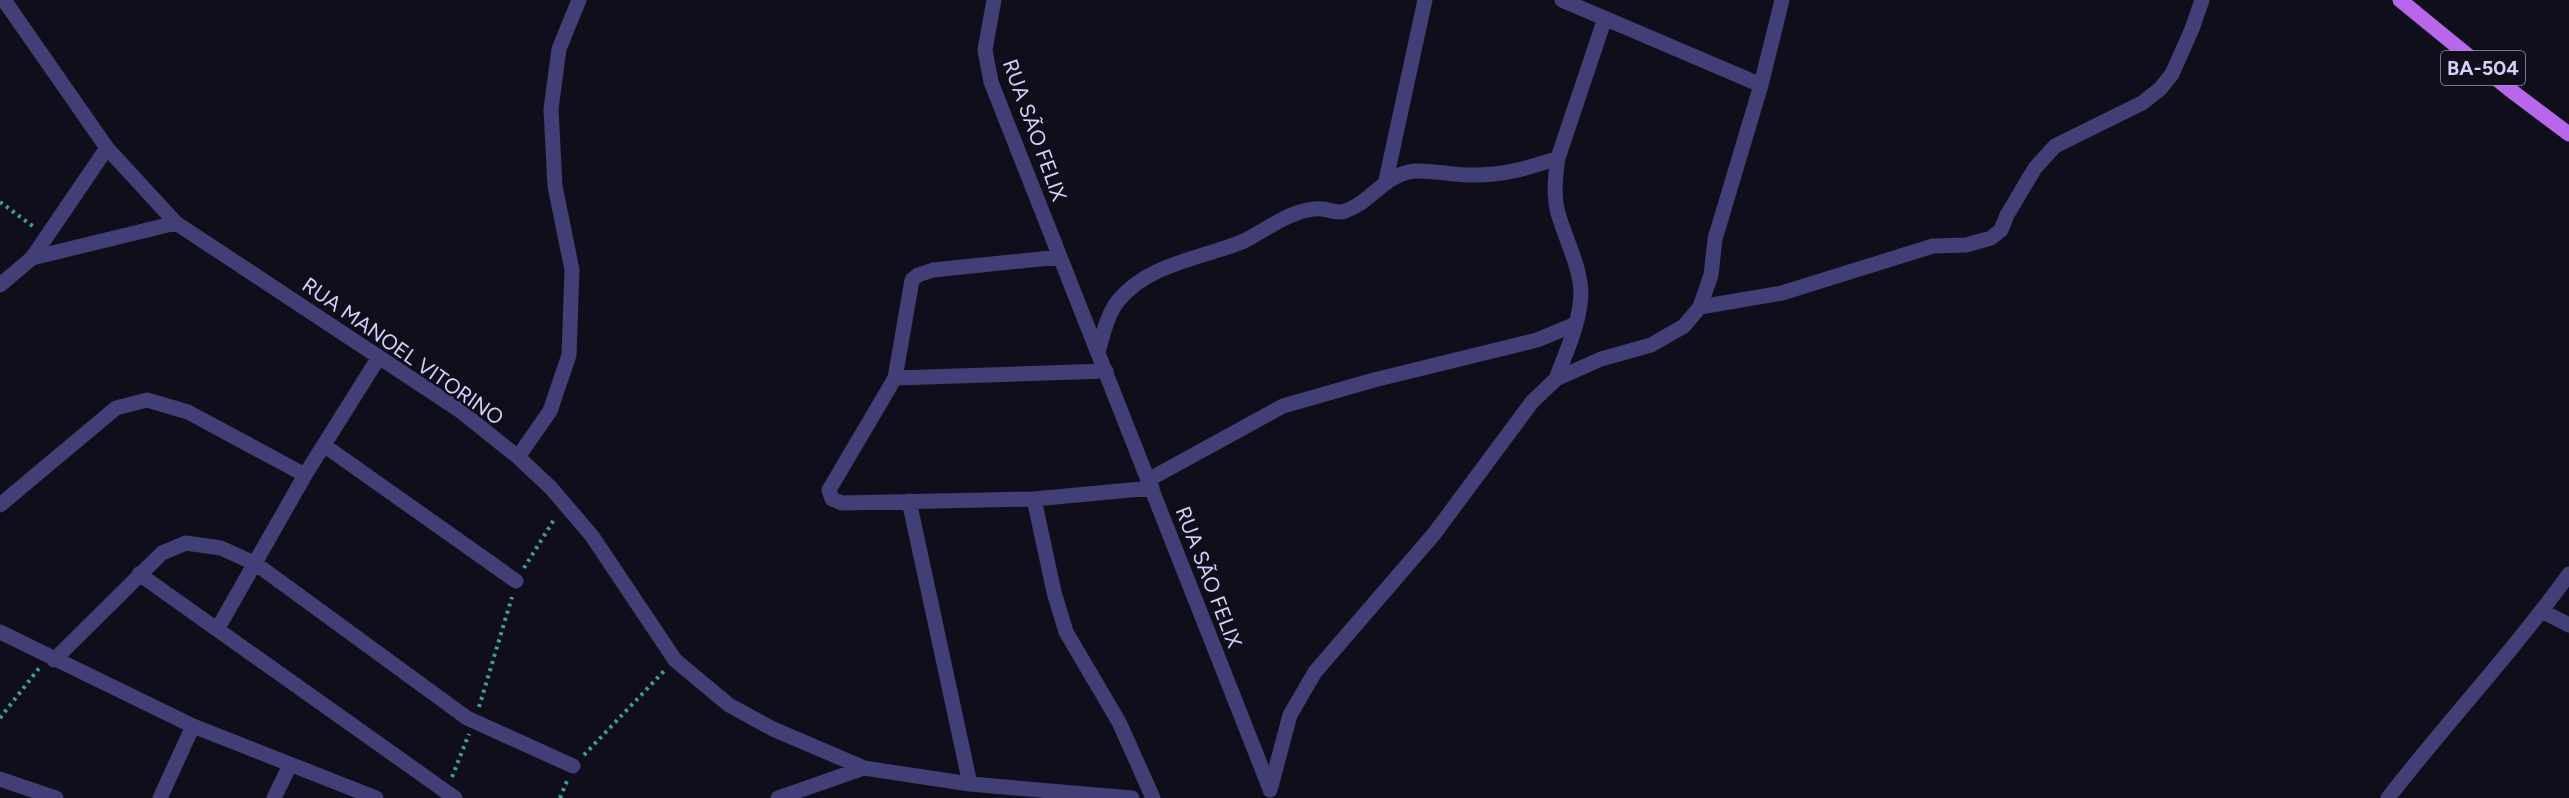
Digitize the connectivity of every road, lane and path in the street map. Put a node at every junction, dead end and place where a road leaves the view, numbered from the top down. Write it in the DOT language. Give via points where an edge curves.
graph roads {
  1 [pos="4,0"];
  2 [pos="579,0"];
  3 [pos="994,0"];
  4 [pos="1425,0"];
  5 [pos="1562,0"];
  6 [pos="1782,0"];
  7 [pos="2202,0"];
  8 [pos="2400,0"];
  9 [pos="1605,18"];
  10 [pos="1761,85"];
  11 [pos="2569,134"];
  12 [pos="107,148"];
  13 [pos="1558,158"];
  14 [pos="1386,180"];
  15 [pos="0,201"];
  16 [pos="176,223"];
  17 [pos="47,237"];
  18 [pos="1060,257"];
  19 [pos="32,258"];
  20 [pos="0,285"];
  21 [pos="1700,307"];
  22 [pos="1576,324"];
  23 [pos="1098,352"];
  24 [pos="379,357"];
  25 [pos="1106,371"];
  26 [pos="895,378"];
  27 [pos="1556,379"];
  28 [pos="325,446"];
  29 [pos="518,458"];
  30 [pos="305,475"];
  31 [pos="1150,484"];
  32 [pos="1034,499"];
  33 [pos="909,501"];
  34 [pos="564,503"];
  35 [pos="0,505"];
  36 [pos="256,564"];
  37 [pos="139,574"];
  38 [pos="2569,574"];
  39 [pos="516,581"];
  40 [pos="2542,611"];
  41 [pos="2569,625"];
  42 [pos="218,628"];
  43 [pos="0,632"];
  44 [pos="51,658"];
  45 [pos="675,660"];
  46 [pos="0,718"];
  47 [pos="474,722"];
  48 [pos="193,726"];
  49 [pos="290,765"];
  50 [pos="573,766"];
  51 [pos="864,768"];
  52 [pos="0,779"];
  53 [pos="970,784"];
  54 [pos="1272,794"];
  55 [pos="451,795"];
  56 [pos="56,798"];
  57 [pos="160,798"];
  58 [pos="274,798"];
  59 [pos="376,798"];
  60 [pos="560,798"];
  61 [pos="778,798"];
  62 [pos="1132,798"];
  63 [pos="1153,798"];
  64 [pos="2388,798"];
  1 -- 12 [label="street, RUA MANOEL VITORINO"];
  2 -- 29 [label="street" via="559,49 551,109 555,186 572,270 568,355 550,411"];
  3 -- 18 [label="street, RUA SÃO FELIX" via="985,50 991,82"];
  4 -- 14 [label="street"];
  5 -- 9 [label="street"];
  6 -- 10 [label="street"];
  7 -- 21 [label="street" via="2172,74 2160,89 2142,103 2055,146 2035,168 2001,230 1991,238 1966,245 1933,246 1782,292"];
  8 -- 11 [label="main road, BA-504"];
  9 -- 10 [label="street"];
  9 -- 13 [label="street"];
  10 -- 21 [label="street" via="1715,239 1711,275"];
  12 -- 16 [label="street, RUA MANOEL VITORINO"];
  12 -- 17 [label="street"];
  13 -- 14 [label="street" via="1528,169 1490,175 1415,171"];
  13 -- 22 [label="street" via="1554,180 1557,212 1581,293"];
  14 -- 23 [label="street" via="1342,213 1322,209 1301,211 1243,241 1158,270 1137,282 1117,303"];
  15 -- 17 [label="path"];
  16 -- 19 [label="street"];
  16 -- 24 [label="street, RUA MANOEL VITORINO"];
  17 -- 19 [label="street"];
  18 -- 23 [label="street, RUA SÃO FELIX"];
  18 -- 26 [label="street" via="933,270 918,275 912,280"];
  19 -- 20 [label="street"];
  21 -- 27 [label="street" via="1684,326 1651,345 1601,359"];
  22 -- 27 [label="street"];
  22 -- 31 [label="street" via="1537,340 1283,406"];
  23 -- 25 [label="street, RUA SÃO FELIX"];
  24 -- 28 [label="street"];
  24 -- 29 [label="street, RUA MANOEL VITORINO" via="459,410"];
  25 -- 26 [label="street"];
  25 -- 31 [label="street, RUA SÃO FELIX"];
  26 -- 33 [label="street" via="829,490 832,499 842,503"];
  27 -- 54 [label="street" via="1505,435 1434,534 1315,672 1290,715"];
  28 -- 30 [label="street"];
  28 -- 39 [label="street"];
  29 -- 34 [label="street, RUA MANOEL VITORINO"];
  30 -- 35 [label="street" via="188,412 147,400 116,408"];
  30 -- 36 [label="street"];
  31 -- 32 [label="street"];
  31 -- 54 [label="street, RUA SÃO FELIX"];
  32 -- 33 [label="street"];
  32 -- 63 [label="street" via="1066,632 1119,722"];
  33 -- 53 [label="street"];
  34 -- 39 [label="path"];
  34 -- 45 [label="street, RUA MANOEL VITORINO" via="592,536"];
  36 -- 37 [label="street" via="221,548 186,543 162,553"];
  36 -- 42 [label="street"];
  36 -- 47 [label="street"];
  37 -- 42 [label="street"];
  37 -- 44 [label="street"];
  38 -- 40 [label="street"];
  39 -- 47 [label="path"];
  40 -- 41 [label="street"];
  40 -- 64 [label="street"];
  42 -- 55 [label="street"];
  43 -- 44 [label="street"];
  44 -- 46 [label="path"];
  44 -- 48 [label="street"];
  45 -- 50 [label="path"];
  45 -- 51 [label="street, RUA MANOEL VITORINO" via="729,705 773,729"];
  47 -- 50 [label="street"];
  47 -- 55 [label="path"];
  48 -- 49 [label="street"];
  48 -- 57 [label="street"];
  49 -- 58 [label="street"];
  49 -- 59 [label="street"];
  50 -- 60 [label="path"];
  51 -- 53 [label="street, RUA MANOEL VITORINO"];
  51 -- 61 [label="street"];
  52 -- 56 [label="street"];
  53 -- 62 [label="street, RUA MANOEL VITORINO"];
}
